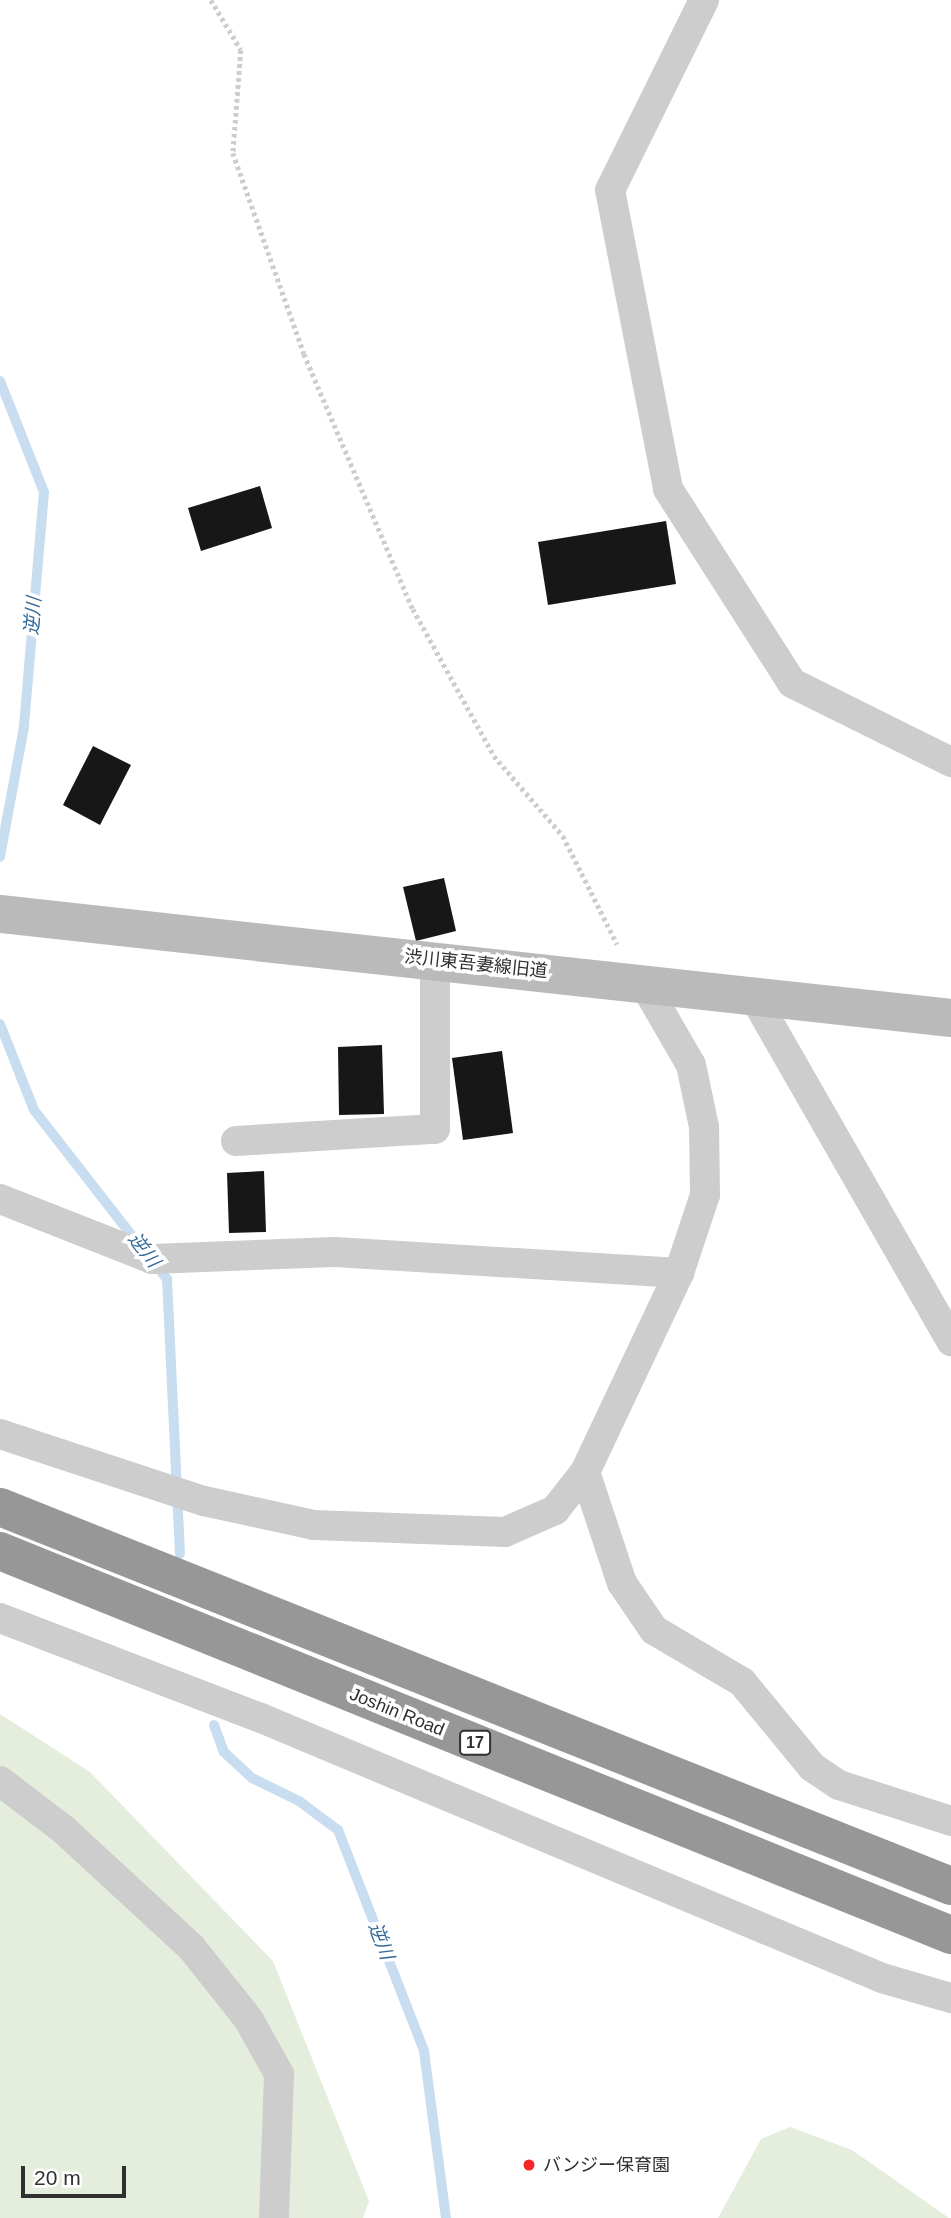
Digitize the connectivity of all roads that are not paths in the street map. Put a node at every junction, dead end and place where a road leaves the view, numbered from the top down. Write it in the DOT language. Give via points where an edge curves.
graph roads {
  1 [pos="704,0"];
  2 [pos="951,762"];
  3 [pos="12,916"];
  4 [pos="435,960"];
  5 [pos="643,982"];
  6 [pos="753,995"];
  7 [pos="951,1018"];
  8 [pos="236,1141"];
  9 [pos="0,1199"];
  10 [pos="678,1273"];
  11 [pos="951,1341"];
  12 [pos="0,1434"];
  13 [pos="585,1472"];
  14 [pos="0,1507"];
  15 [pos="0,1551"];
  16 [pos="0,1618"];
  17 [pos="0,1782"];
  18 [pos="951,1821"];
  19 [pos="951,1886"];
  20 [pos="951,1935"];
  21 [pos="951,1998"];
  22 [pos="274,2218"];
  1 -- 2 [label="street" via="610,190 668,489 792,682"];
  3 -- 4 [label="street, 渋川東吾妻線旧道"];
  4 -- 5 [label="street, 渋川東吾妻線旧道"];
  4 -- 8 [label="street" via="435,1129"];
  5 -- 6 [label="street, 渋川東吾妻線旧道"];
  5 -- 10 [label="street" via="691,1065 704,1127 705,1195"];
  6 -- 7 [label="street, 渋川東吾妻線旧道"];
  6 -- 11 [label="street"];
  9 -- 10 [label="street" via="152,1259 335,1252"];
  10 -- 13 [label="street"];
  12 -- 13 [label="street" via="200,1500 314,1525 505,1532 555,1510"];
  13 -- 18 [label="street" via="622,1583 654,1630 742,1682 812,1768 839,1785"];
  14 -- 19 [label="highway, 17"];
  15 -- 20 [label="highway, Joshin Road / 17"];
  16 -- 21 [label="street" via="261,1718 883,1978"];
  17 -- 22 [label="street" via="64,1830 191,1947 249,2020 279,2074"];
}
